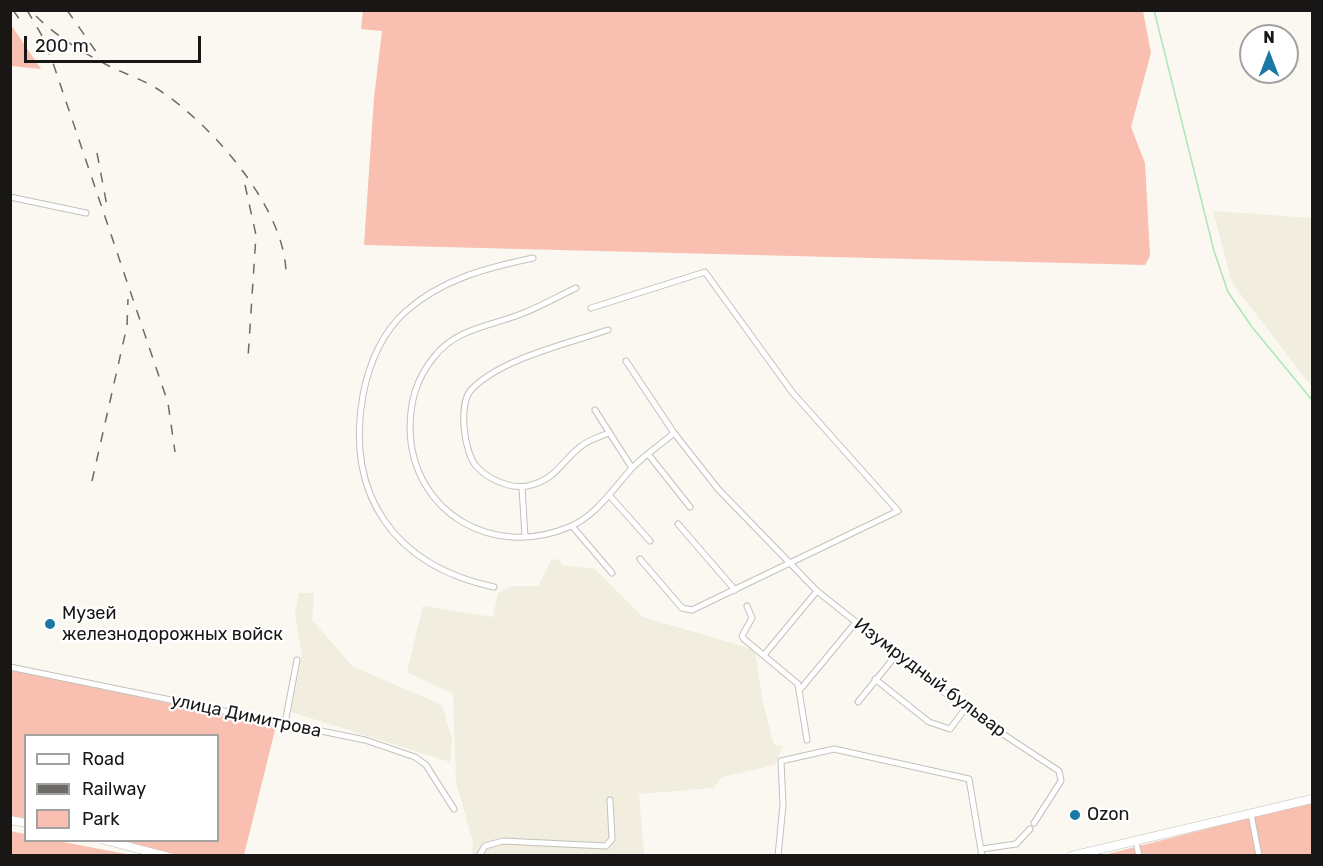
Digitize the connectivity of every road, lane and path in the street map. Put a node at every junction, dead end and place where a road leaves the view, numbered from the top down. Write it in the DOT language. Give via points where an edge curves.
graph roads {
  1 [pos="10,197"];
  2 [pos="86,213"];
  3 [pos="533,258"];
  4 [pos="576,288"];
  5 [pos="591,308"];
  6 [pos="608,330"];
  7 [pos="626,361"];
  8 [pos="595,410"];
  9 [pos="609,432"];
  10 [pos="674,434"];
  11 [pos="648,454"];
  12 [pos="632,468"];
  13 [pos="522,487"];
  14 [pos="609,495"];
  15 [pos="690,507"];
  16 [pos="678,524"];
  17 [pos="572,526"];
  18 [pos="525,537"];
  19 [pos="650,541"];
  20 [pos="640,559"];
  21 [pos="789,561"];
  22 [pos="612,573"];
  23 [pos="494,586"];
  24 [pos="735,590"];
  25 [pos="818,591"];
  26 [pos="747,606"];
  27 [pos="856,622"];
  28 [pos="897,654"];
  29 [pos="764,656"];
  30 [pos="297,660"];
  31 [pos="10,667"];
  32 [pos="875,679"];
  33 [pos="799,692"];
  34 [pos="858,702"];
  35 [pos="965,709"];
  36 [pos="285,723"];
  37 [pos="807,740"];
  38 [pos="1312,799"];
  39 [pos="610,800"];
  40 [pos="454,809"];
  41 [pos="1251,814"];
  42 [pos="112,842"];
  43 [pos="1136,842"];
  44 [pos="982,852"];
  45 [pos="166,855"];
  46 [pos="479,855"];
  47 [pos="778,855"];
  48 [pos="1077,855"];
  49 [pos="1139,855"];
  50 [pos="1259,855"];
  1 -- 2 [label="street"];
  3 -- 23 [label="street" via="483,268 457,279 430,292 404,313 383,338 368,370 358,434 370,496 386,524 433,567 463,580"];
  4 -- 18 [label="street" via="525,313 468,330 434,356 410,403 411,449 417,469 444,510 473,529"];
  5 -- 21 [label="street" via="705,272 792,392 898,511"];
  6 -- 13 [label="street" via="498,368 470,391 463,413 467,443 476,466 493,480"];
  7 -- 10 [label="street, Изумрудный бульвар"];
  8 -- 9 [label="street"];
  9 -- 12 [label="street"];
  9 -- 13 [label="street" via="578,448 555,475"];
  10 -- 11 [label="street"];
  10 -- 21 [label="street, Изумрудный бульвар" via="718,489"];
  11 -- 12 [label="street"];
  11 -- 15 [label="street"];
  12 -- 14 [label="street"];
  13 -- 18 [label="street"];
  14 -- 17 [label="street"];
  14 -- 19 [label="street"];
  16 -- 24 [label="street"];
  17 -- 18 [label="street"];
  17 -- 22 [label="street"];
  20 -- 24 [label="street" via="682,608"];
  21 -- 24 [label="street"];
  21 -- 25 [label="street, Изумрудный бульвар"];
  25 -- 27 [label="street, Изумрудный бульвар"];
  25 -- 29 [label="street"];
  26 -- 29 [label="street" via="752,621 742,636"];
  27 -- 28 [label="street, Изумрудный бульвар"];
  27 -- 33 [label="street"];
  28 -- 32 [label="street"];
  28 -- 35 [label="street, Изумрудный бульвар"];
  29 -- 33 [label="street" via="798,684"];
  30 -- 36 [label="street"];
  31 -- 36 [label="street, улица Димитрова"];
  32 -- 34 [label="street"];
  32 -- 35 [label="street" via="930,722 950,729"];
  33 -- 37 [label="street"];
  35 -- 44 [label="street, Изумрудный бульвар" via="1059,771 1061,780 1016,844"];
  36 -- 40 [label="street, улица Димитрова" via="365,740 415,757 426,765"];
  38 -- 41 [label="main road"];
  39 -- 46 [label="street" via="612,839 606,846 503,841 485,846"];
  41 -- 43 [label="main road"];
  41 -- 50 [label="street"];
  42 -- 45 [label="main road"];
  43 -- 48 [label="main road"];
  43 -- 49 [label="street"];
  44 -- 47 [label="street" via="969,779 834,749 781,761 783,805"];
}
